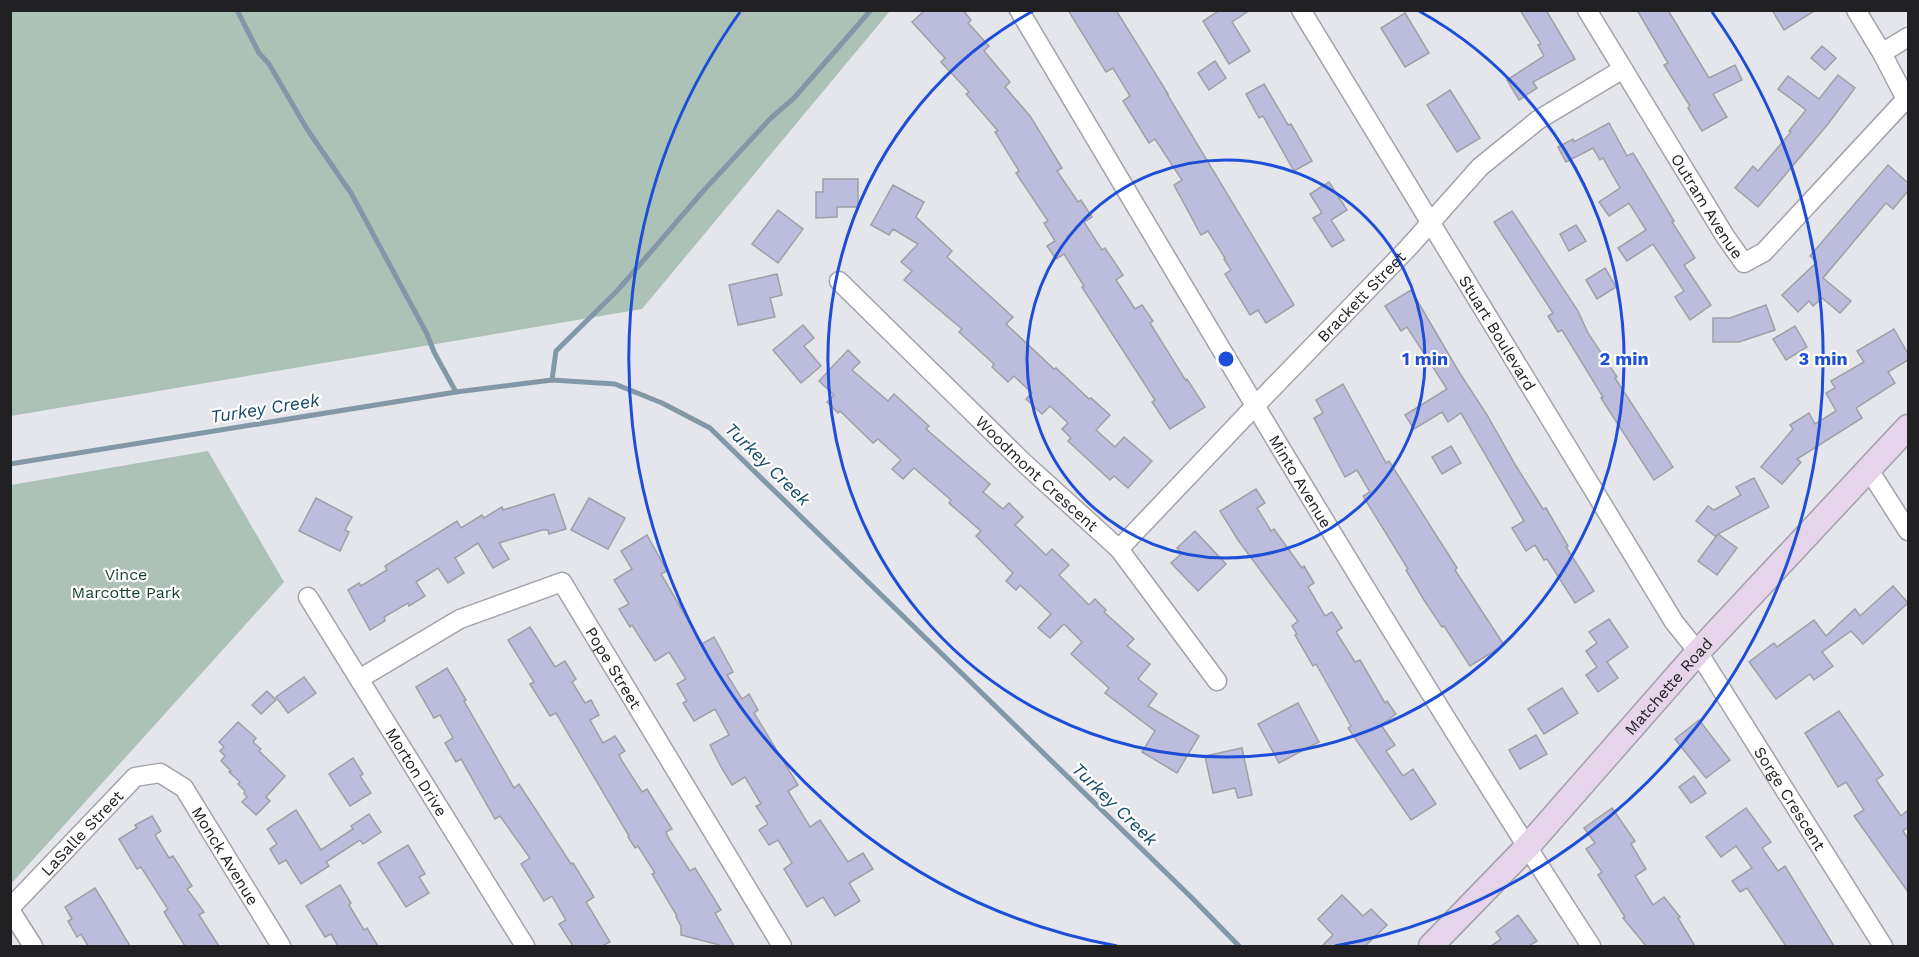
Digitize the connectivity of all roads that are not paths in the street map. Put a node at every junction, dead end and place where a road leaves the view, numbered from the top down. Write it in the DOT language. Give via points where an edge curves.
graph roads {
  1 [pos="1019,10"];
  2 [pos="1301,10"];
  3 [pos="1587,10"];
  4 [pos="1856,10"];
  5 [pos="1908,37"];
  6 [pos="1882,53"];
  7 [pos="1623,69"];
  8 [pos="1907,101"];
  9 [pos="1430,223"];
  10 [pos="839,281"];
  11 [pos="1255,406"];
  12 [pos="1908,427"];
  13 [pos="1869,470"];
  14 [pos="1908,531"];
  15 [pos="1119,549"];
  16 [pos="308,597"];
  17 [pos="1698,652"];
  18 [pos="359,679"];
  19 [pos="1217,681"];
  20 [pos="160,773"];
  21 [pos="1527,847"];
  22 [pos="10,909"];
  23 [pos="33,946"];
  24 [pos="281,946"];
  25 [pos="525,946"];
  26 [pos="782,946"];
  27 [pos="1431,946"];
  28 [pos="1591,946"];
  29 [pos="1883,946"];
  1 -- 11 [label="street, Minto Avenue"];
  2 -- 9 [label="street, Stuart Boulevard"];
  3 -- 7 [label="street, Outram Avenue"];
  4 -- 6 [label="street"];
  5 -- 6 [label="street"];
  6 -- 8 [label="street"];
  7 -- 8 [label="street, Outram Avenue" via="1744,263 1764,252"];
  7 -- 9 [label="street, Brackett Street" via="1538,120 1480,167"];
  9 -- 11 [label="street, Brackett Street"];
  9 -- 17 [label="street, Stuart Boulevard" via="1674,622"];
  10 -- 15 [label="street, Woodmont Crescent" via="1023,462"];
  11 -- 15 [label="street, Brackett Street"];
  11 -- 21 [label="street, Minto Avenue"];
  12 -- 13 [label="street, Matchette Road"];
  13 -- 14 [label="street"];
  13 -- 17 [label="street, Matchette Road"];
  15 -- 19 [label="street, Woodmont Crescent"];
  16 -- 18 [label="street, Morton Drive"];
  17 -- 21 [label="street, Matchette Road"];
  17 -- 29 [label="street, Sorge Crescent"];
  18 -- 25 [label="street, Morton Drive"];
  18 -- 26 [label="street, Pope Street" via="460,619 561,582"];
  20 -- 22 [label="street, LaSalle Street" via="135,777"];
  20 -- 24 [label="street, Monck Avenue" via="184,788"];
  21 -- 27 [label="street, Matchette Road"];
  21 -- 28 [label="street, Minto Avenue"];
  22 -- 23 [label="street"];
}
